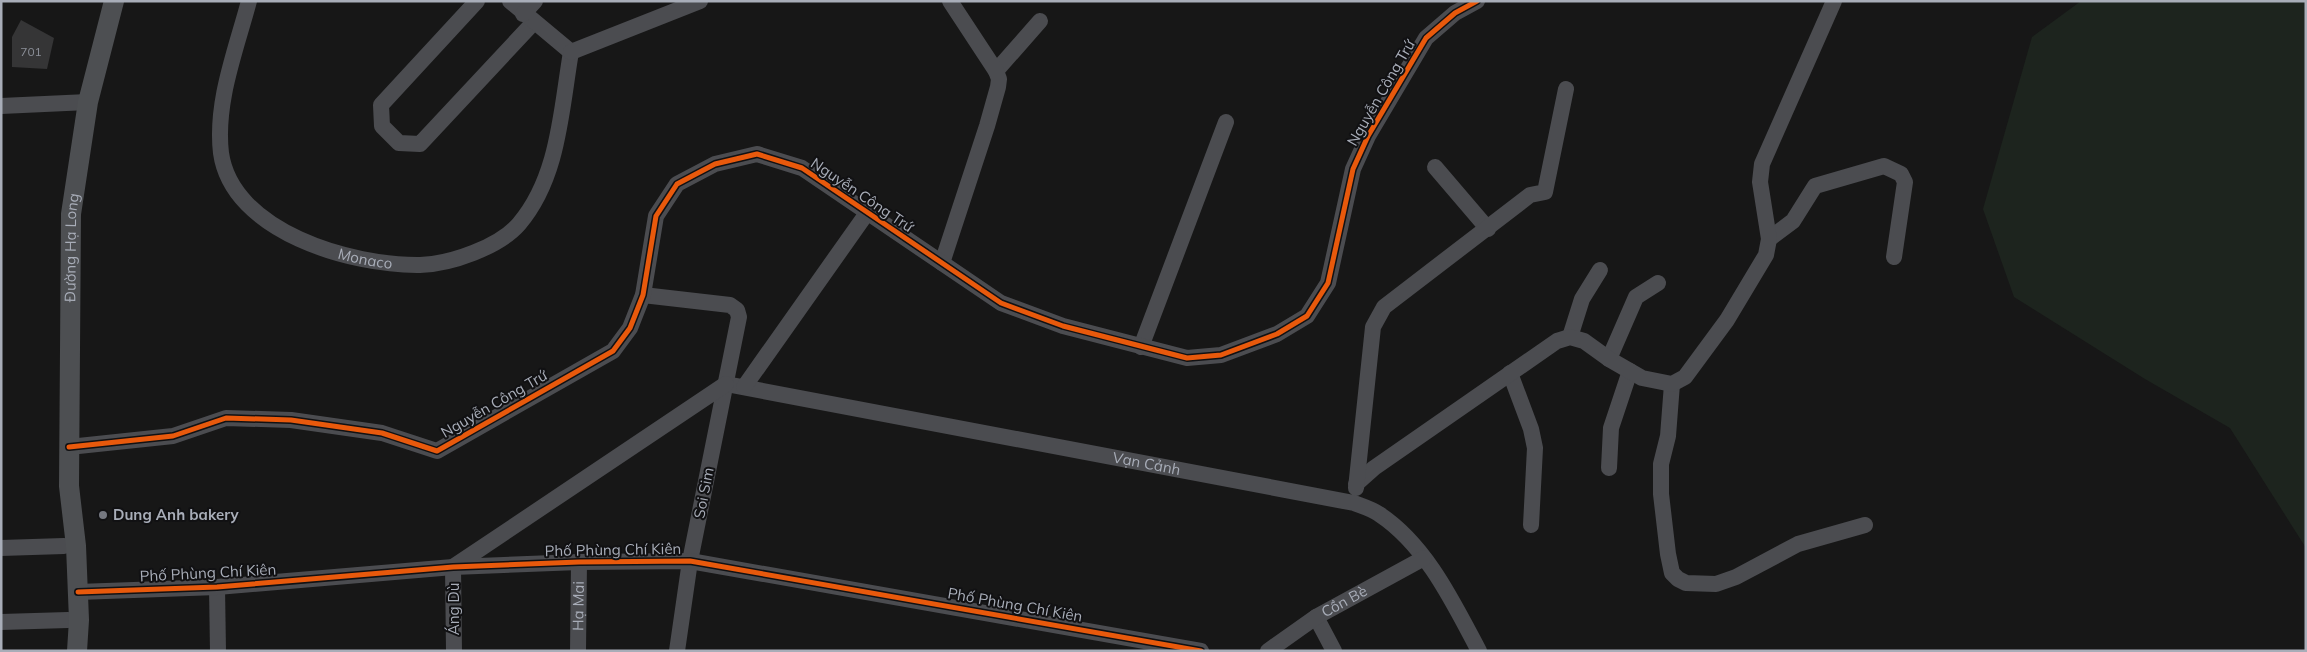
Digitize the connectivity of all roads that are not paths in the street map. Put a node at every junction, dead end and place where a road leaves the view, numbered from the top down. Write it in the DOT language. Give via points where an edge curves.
graph roads {
  1 [pos="114,1"];
  2 [pos="249,1"];
  3 [pos="477,1"];
  4 [pos="510,1"];
  5 [pos="535,1"];
  6 [pos="700,1"];
  7 [pos="950,1"];
  8 [pos="1477,1"];
  9 [pos="1834,1"];
  10 [pos="528,18"];
  11 [pos="1040,21"];
  12 [pos="571,52"];
  13 [pos="996,71"];
  14 [pos="1566,89"];
  15 [pos="88,102"];
  16 [pos="1,106"];
  17 [pos="1226,122"];
  18 [pos="1435,167"];
  19 [pos="867,213"];
  20 [pos="1488,229"];
  21 [pos="1768,239"];
  22 [pos="1894,257"];
  23 [pos="942,263"];
  24 [pos="1600,270"];
  25 [pos="1658,283"];
  26 [pos="643,295"];
  27 [pos="1570,337"];
  28 [pos="1141,347"];
  29 [pos="1608,359"];
  30 [pos="1630,371"];
  31 [pos="1510,373"];
  32 [pos="726,384"];
  33 [pos="1672,384"];
  34 [pos="744,387"];
  35 [pos="69,447"];
  36 [pos="1609,468"];
  37 [pos="1356,484"];
  38 [pos="70,498"];
  39 [pos="1354,503"];
  40 [pos="1531,525"];
  41 [pos="1865,525"];
  42 [pos="64,546"];
  43 [pos="1,548"];
  44 [pos="1424,558"];
  45 [pos="690,561"];
  46 [pos="579,562"];
  47 [pos="453,568"];
  48 [pos="216,587"];
  49 [pos="78,592"];
  50 [pos="1316,618"];
  51 [pos="68,620"];
  52 [pos="1,622"];
  53 [pos="75,651"];
  54 [pos="218,651"];
  55 [pos="454,651"];
  56 [pos="578,651"];
  57 [pos="677,651"];
  58 [pos="1202,651"];
  59 [pos="1268,651"];
  60 [pos="1334,651"];
  61 [pos="1479,651"];
  1 -- 15 [label="main road, Đường Hạ Long"];
  2 -- 12 [label="street, Monaco" via="220,111 221,154 236,193 269,221 308,243 367,260 422,265 470,255 506,237 519,224 533,205 551,162"];
  3 -- 10 [label="street" via="380,105 382,126 399,143 420,144"];
  4 -- 10 [label="street"];
  5 -- 10 [label="street"];
  6 -- 12 [label="street"];
  7 -- 13 [label="street"];
  8 -- 28 [label="street, Nguyễn Công Trứ" via="1455,13 1426,38 1368,136 1353,170 1328,284 1307,316 1277,334 1221,355 1187,358"];
  9 -- 21 [label="street" via="1762,164 1760,182"];
  10 -- 12 [label="street"];
  11 -- 13 [label="street"];
  13 -- 23 [label="street" via="999,79 996,95"];
  14 -- 20 [label="street" via="1547,190 1530,195"];
  15 -- 16 [label="street"];
  15 -- 35 [label="main road, Đường Hạ Long" via="71,214"];
  17 -- 28 [label="street"];
  18 -- 20 [label="street"];
  19 -- 23 [label="street, Nguyễn Công Trứ"];
  19 -- 26 [label="street, Nguyễn Công Trứ" via="802,168 757,154 715,164 677,184 656,216"];
  19 -- 34 [label="street"];
  20 -- 37 [label="street" via="1384,307 1378,315 1373,327"];
  21 -- 22 [label="street" via="1793,221 1815,186 1884,166 1901,174 1905,182"];
  21 -- 33 [label="street" via="1766,255 1727,320 1685,377"];
  23 -- 28 [label="street, Nguyễn Công Trứ" via="1001,303 1062,326"];
  24 -- 27 [label="street" via="1582,299"];
  25 -- 29 [label="street" via="1636,297"];
  26 -- 32 [label="street, Soi Sim" via="730,305 737,310"];
  26 -- 35 [label="street, Nguyễn Công Trứ" via="630,328 613,351 437,451 382,433 291,420 226,418 173,436"];
  27 -- 29 [label="street" via="1584,341"];
  27 -- 31 [label="street" via="1557,341"];
  29 -- 30 [label="street"];
  30 -- 33 [label="street" via="1642,378"];
  30 -- 36 [label="street" via="1611,428"];
  31 -- 37 [label="street"];
  31 -- 40 [label="street" via="1535,448"];
  32 -- 34 [label="street"];
  32 -- 45 [label="street, Soi Sim"];
  32 -- 47 [label="street"];
  33 -- 41 [label="street" via="1668,436 1661,464 1661,494 1668,554 1672,573 1678,579 1686,583 1716,584 1798,544"];
  34 -- 39 [label="street, Vạn Cảnh"];
  35 -- 38 [label="main road, Đường Hạ Long"];
  37 -- 39 [label="street"];
  38 -- 42 [label="main road, Đường Hạ Long"];
  38 -- 49 [label="main road, Đường Hạ Long"];
  39 -- 44 [label="street, Vạn Cảnh" via="1378,513"];
  42 -- 43 [label="street"];
  42 -- 51 [label="main road, Đường Hạ Long"];
  44 -- 50 [label="street, Cồn Bè"];
  44 -- 61 [label="street, Vạn Cảnh"];
  45 -- 46 [label="street, Phố Phùng Chí Kiên"];
  45 -- 57 [label="street, Soi Sim"];
  45 -- 58 [label="street, Phố Phùng Chí Kiên"];
  46 -- 47 [label="street, Phố Phùng Chí Kiên"];
  46 -- 56 [label="street, Hạ Mai"];
  47 -- 48 [label="street, Phố Phùng Chí Kiên"];
  47 -- 55 [label="street, Áng Dù"];
  48 -- 49 [label="street, Phố Phùng Chí Kiên"];
  48 -- 54 [label="street"];
  49 -- 53 [label="main road, Đường Hạ Long"];
  50 -- 59 [label="street, Cồn Bè"];
  50 -- 60 [label="street"];
  51 -- 52 [label="street"];
  51 -- 53 [label="main road, Đường Hạ Long"];
}
